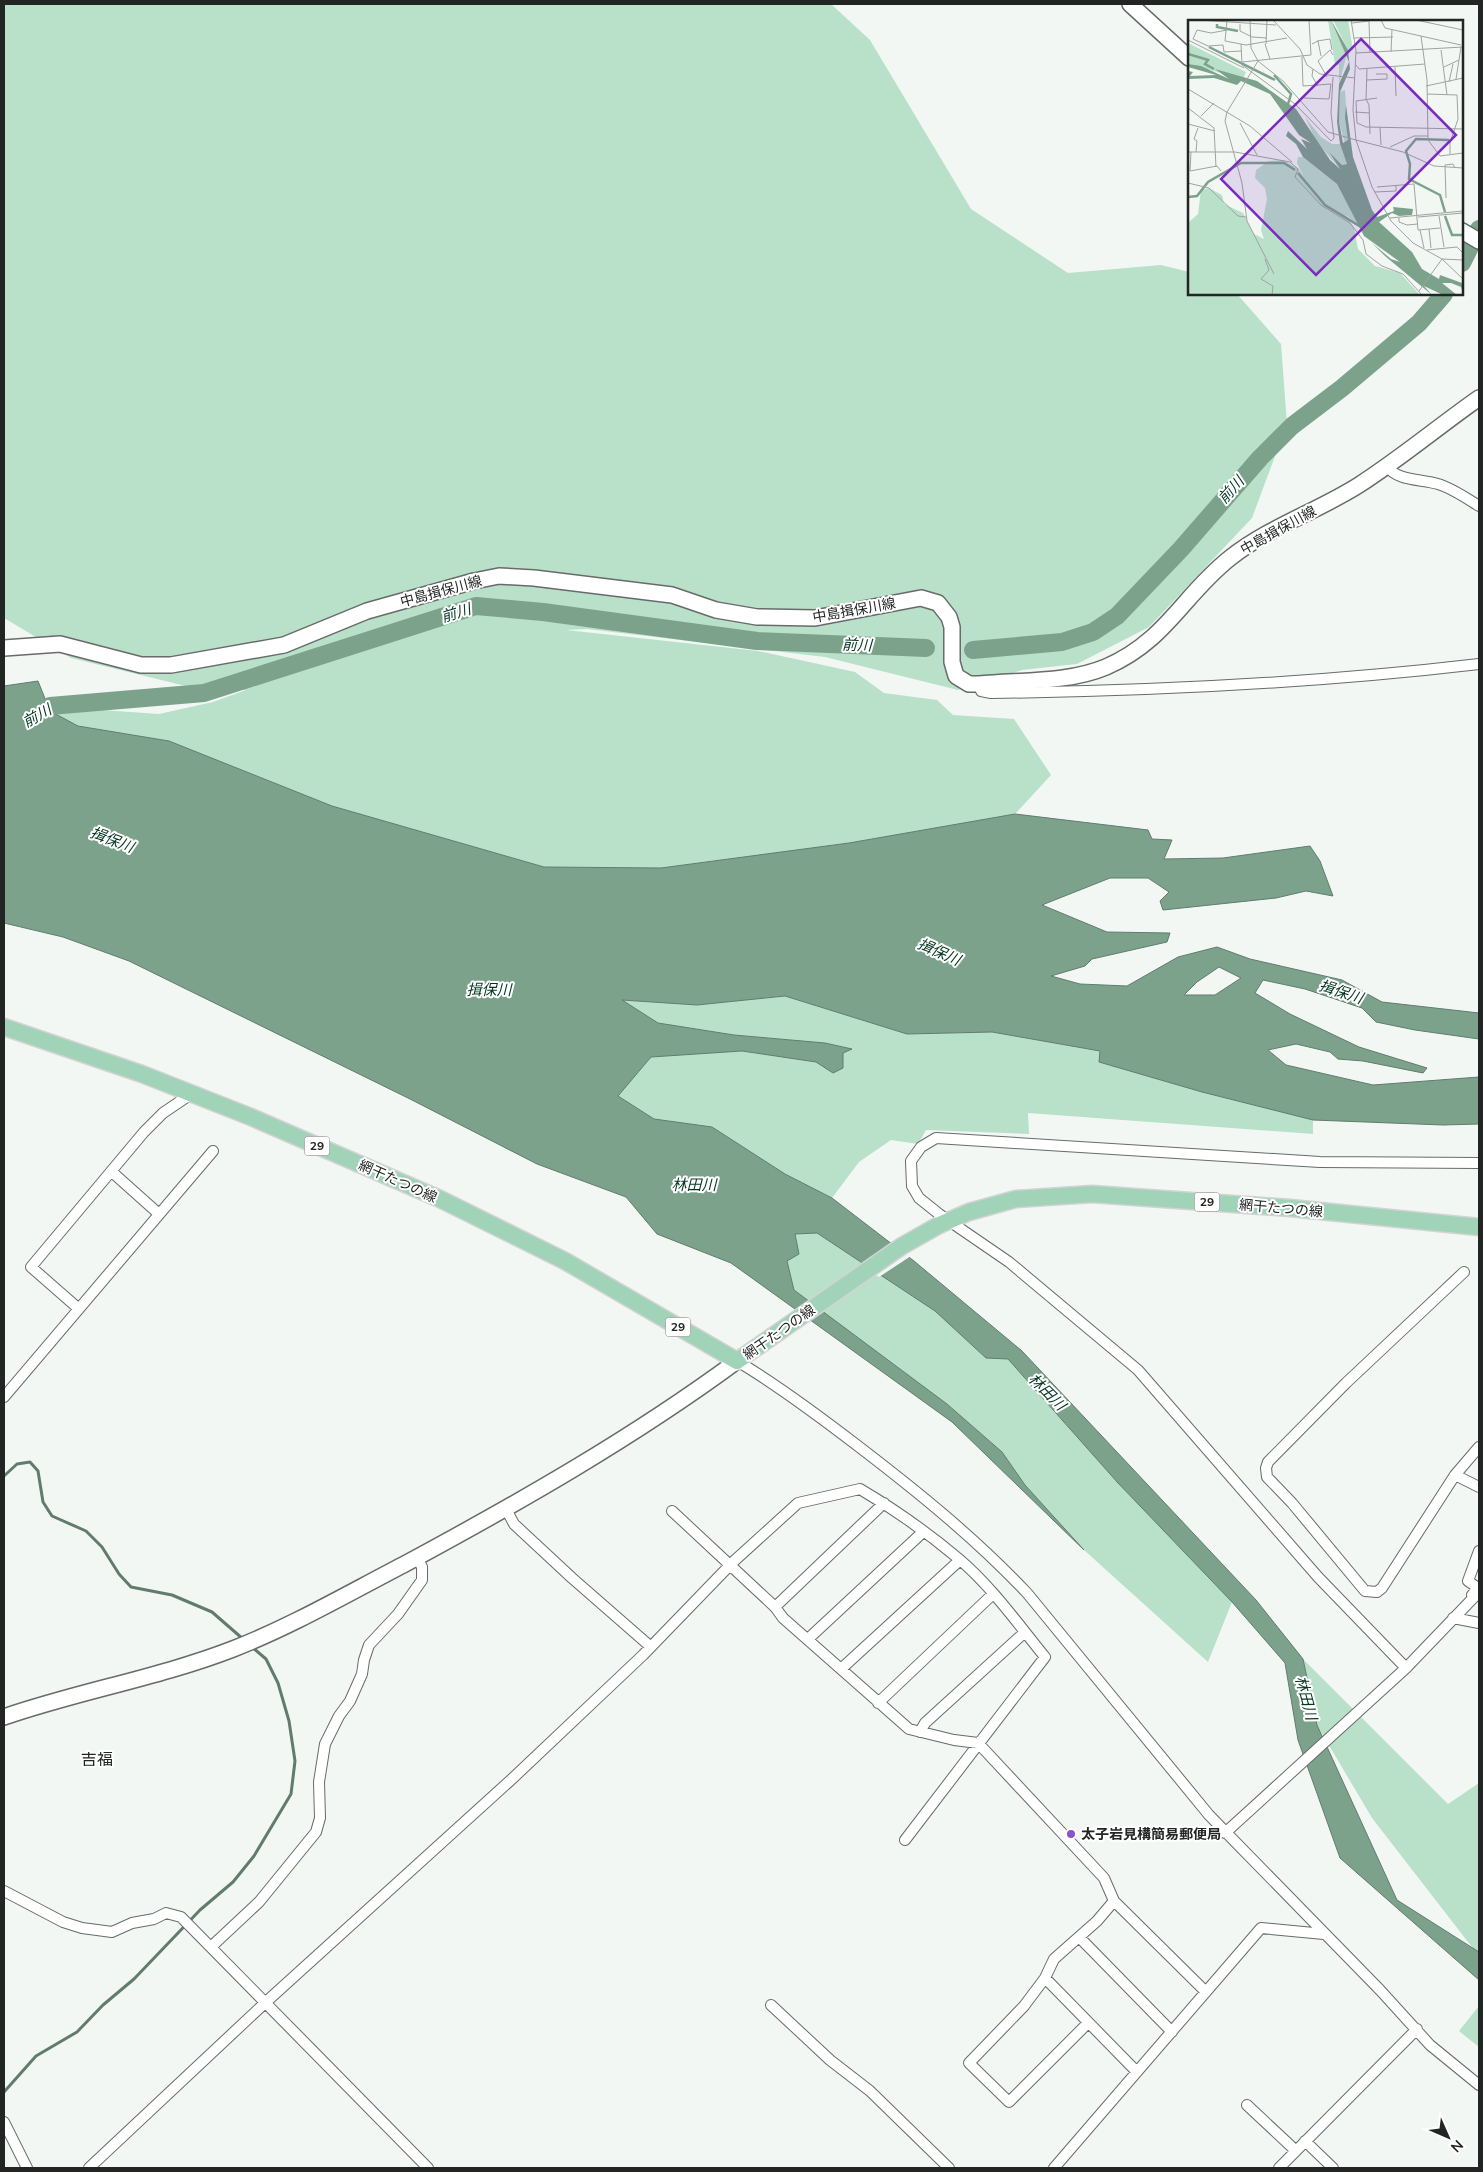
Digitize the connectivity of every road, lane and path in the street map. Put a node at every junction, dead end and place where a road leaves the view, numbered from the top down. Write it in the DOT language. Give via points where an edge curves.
graph roads {
  1 [pos="1130,4"];
  2 [pos="1188,57"];
  3 [pos="1463,232"];
  4 [pos="1479,241"];
  5 [pos="1479,398"];
  6 [pos="1387,466"];
  7 [pos="1479,506"];
  8 [pos="4,648"];
  9 [pos="1479,664"];
  10 [pos="979,684"];
  11 [pos="4,1028"];
  12 [pos="191,1094"];
  13 [pos="212,1151"];
  14 [pos="1479,1164"];
  15 [pos="112,1172"];
  16 [pos="159,1214"];
  17 [pos="944,1223"];
  18 [pos="1479,1227"];
  19 [pos="1464,1272"];
  20 [pos="78,1309"];
  21 [pos="741,1359"];
  22 [pos="4,1398"];
  23 [pos="1479,1447"];
  24 [pos="1454,1475"];
  25 [pos="1479,1486"];
  26 [pos="884,1503"];
  27 [pos="506,1509"];
  28 [pos="672,1511"];
  29 [pos="923,1532"];
  30 [pos="1479,1550"];
  31 [pos="417,1557"];
  32 [pos="960,1560"];
  33 [pos="730,1566"];
  34 [pos="1479,1592"];
  35 [pos="993,1594"];
  36 [pos="775,1607"];
  37 [pos="1454,1616"];
  38 [pos="1479,1623"];
  39 [pos="1025,1632"];
  40 [pos="808,1639"];
  41 [pos="651,1647"];
  42 [pos="1406,1668"];
  43 [pos="841,1669"];
  44 [pos="878,1703"];
  45 [pos="4,1717"];
  46 [pos="920,1732"];
  47 [pos="978,1744"];
  48 [pos="1225,1833"];
  49 [pos="905,1840"];
  50 [pos="4,1892"];
  51 [pos="1114,1901"];
  52 [pos="1324,1934"];
  53 [pos="1079,1937"];
  54 [pos="212,1946"];
  55 [pos="1045,1978"];
  56 [pos="1206,1992"];
  57 [pos="266,2002"];
  58 [pos="771,2005"];
  59 [pos="1088,2023"];
  60 [pos="1417,2029"];
  61 [pos="1172,2032"];
  62 [pos="1137,2072"];
  63 [pos="1479,2086"];
  64 [pos="1247,2105"];
  65 [pos="4,2122"];
  66 [pos="1305,2141"];
  67 [pos="1295,2150"];
  68 [pos="27,2168"];
  69 [pos="89,2168"];
  70 [pos="428,2168"];
  71 [pos="950,2168"];
  72 [pos="1054,2168"];
  73 [pos="1279,2168"];
  74 [pos="1333,2168"];
  1 -- 2 [label="main road"];
  3 -- 4 [label="main road"];
  5 -- 6 [label="main road, 中島揖保川線"];
  6 -- 7 [label="street" via="1398,475 1439,484"];
  6 -- 10 [label="main road, 中島揖保川線" via="1231,558 1206,579 1162,631 1126,658 1079,674"];
  8 -- 10 [label="main road, 中島揖保川線" via="60,644 141,665 171,665 284,645 367,611 499,576 672,595 716,610 757,617 815,618 921,598 938,603 950,617 952,662 956,676 969,684"];
  9 -- 10 [label="street" via="1355,677 1201,687 991,693 980,690"];
  11 -- 12 [label="main road, 網干たつの線 / 29"];
  12 -- 15 [label="street" via="162,1113"];
  12 -- 21 [label="main road, 網干たつの線 / 29" via="449,1204 565,1261"];
  13 -- 16 [label="street"];
  14 -- 17 [label="street" via="1290,1161 936,1138 921,1147 911,1161 912,1186 919,1198"];
  15 -- 16 [label="street"];
  15 -- 20 [label="street" via="31,1267"];
  16 -- 20 [label="street"];
  17 -- 18 [label="main road, 網干たつの線 / 29" via="969,1212 1016,1199 1092,1194 1290,1208"];
  17 -- 21 [label="main road, 網干たつの線 / 29" via="874,1265"];
  17 -- 42 [label="street" via="1009,1262 1138,1370 1318,1577"];
  19 -- 24 [label="street" via="1346,1384 1268,1462 1266,1468 1267,1477 1274,1486 1370,1592 1382,1588"];
  20 -- 22 [label="street"];
  21 -- 27 [label="main road" via="618,1443"];
  21 -- 48 [label="street" via="935,1505 996,1560 1027,1593"];
  23 -- 24 [label="street"];
  24 -- 25 [label="street"];
  26 -- 29 [label="street"];
  26 -- 33 [label="street" via="860,1489 798,1503"];
  26 -- 36 [label="street"];
  27 -- 31 [label="main road"];
  27 -- 41 [label="street" via="514,1524"];
  28 -- 33 [label="street"];
  29 -- 32 [label="street"];
  29 -- 40 [label="street"];
  30 -- 37 [label="street" via="1468,1581 1478,1588"];
  31 -- 45 [label="main road" via="277,1631 231,1650 184,1667 45,1703"];
  31 -- 54 [label="street" via="422,1567 422,1580 398,1614 369,1645 362,1674 325,1744 319,1782 320,1818 316,1832 258,1902"];
  32 -- 35 [label="street"];
  32 -- 43 [label="street"];
  33 -- 36 [label="street"];
  33 -- 41 [label="street"];
  34 -- 37 [label="street"];
  35 -- 39 [label="street"];
  35 -- 44 [label="street"];
  36 -- 40 [label="street"];
  37 -- 38 [label="street"];
  37 -- 42 [label="street"];
  39 -- 46 [label="street" via="925,1723"];
  39 -- 47 [label="street" via="1045,1657"];
  40 -- 43 [label="street"];
  41 -- 57 [label="street" via="513,1778"];
  42 -- 48 [label="street"];
  43 -- 44 [label="street"];
  44 -- 46 [label="street" via="910,1730"];
  46 -- 47 [label="street"];
  47 -- 49 [label="street"];
  47 -- 51 [label="street" via="1104,1878"];
  48 -- 52 [label="street"];
  50 -- 54 [label="street" via="63,1922 112,1932 166,1912 181,1917"];
  51 -- 53 [label="street"];
  51 -- 56 [label="street"];
  52 -- 56 [label="street" via="1261,1928"];
  52 -- 60 [label="street"];
  53 -- 55 [label="street" via="1054,1959"];
  53 -- 61 [label="street"];
  54 -- 57 [label="street"];
  55 -- 59 [label="street"];
  55 -- 59 [label="street" via="1024,2006 969,2064 1009,2102"];
  56 -- 61 [label="street"];
  57 -- 69 [label="street"];
  57 -- 70 [label="street"];
  58 -- 71 [label="street" via="830,2060 870,2091"];
  59 -- 62 [label="street"];
  60 -- 63 [label="street" via="1430,2045"];
  60 -- 66 [label="street"];
  61 -- 62 [label="street"];
  62 -- 72 [label="street"];
  64 -- 67 [label="street"];
  65 -- 68 [label="street"];
  66 -- 67 [label="street"];
  66 -- 74 [label="street"];
  67 -- 73 [label="street"];
}
